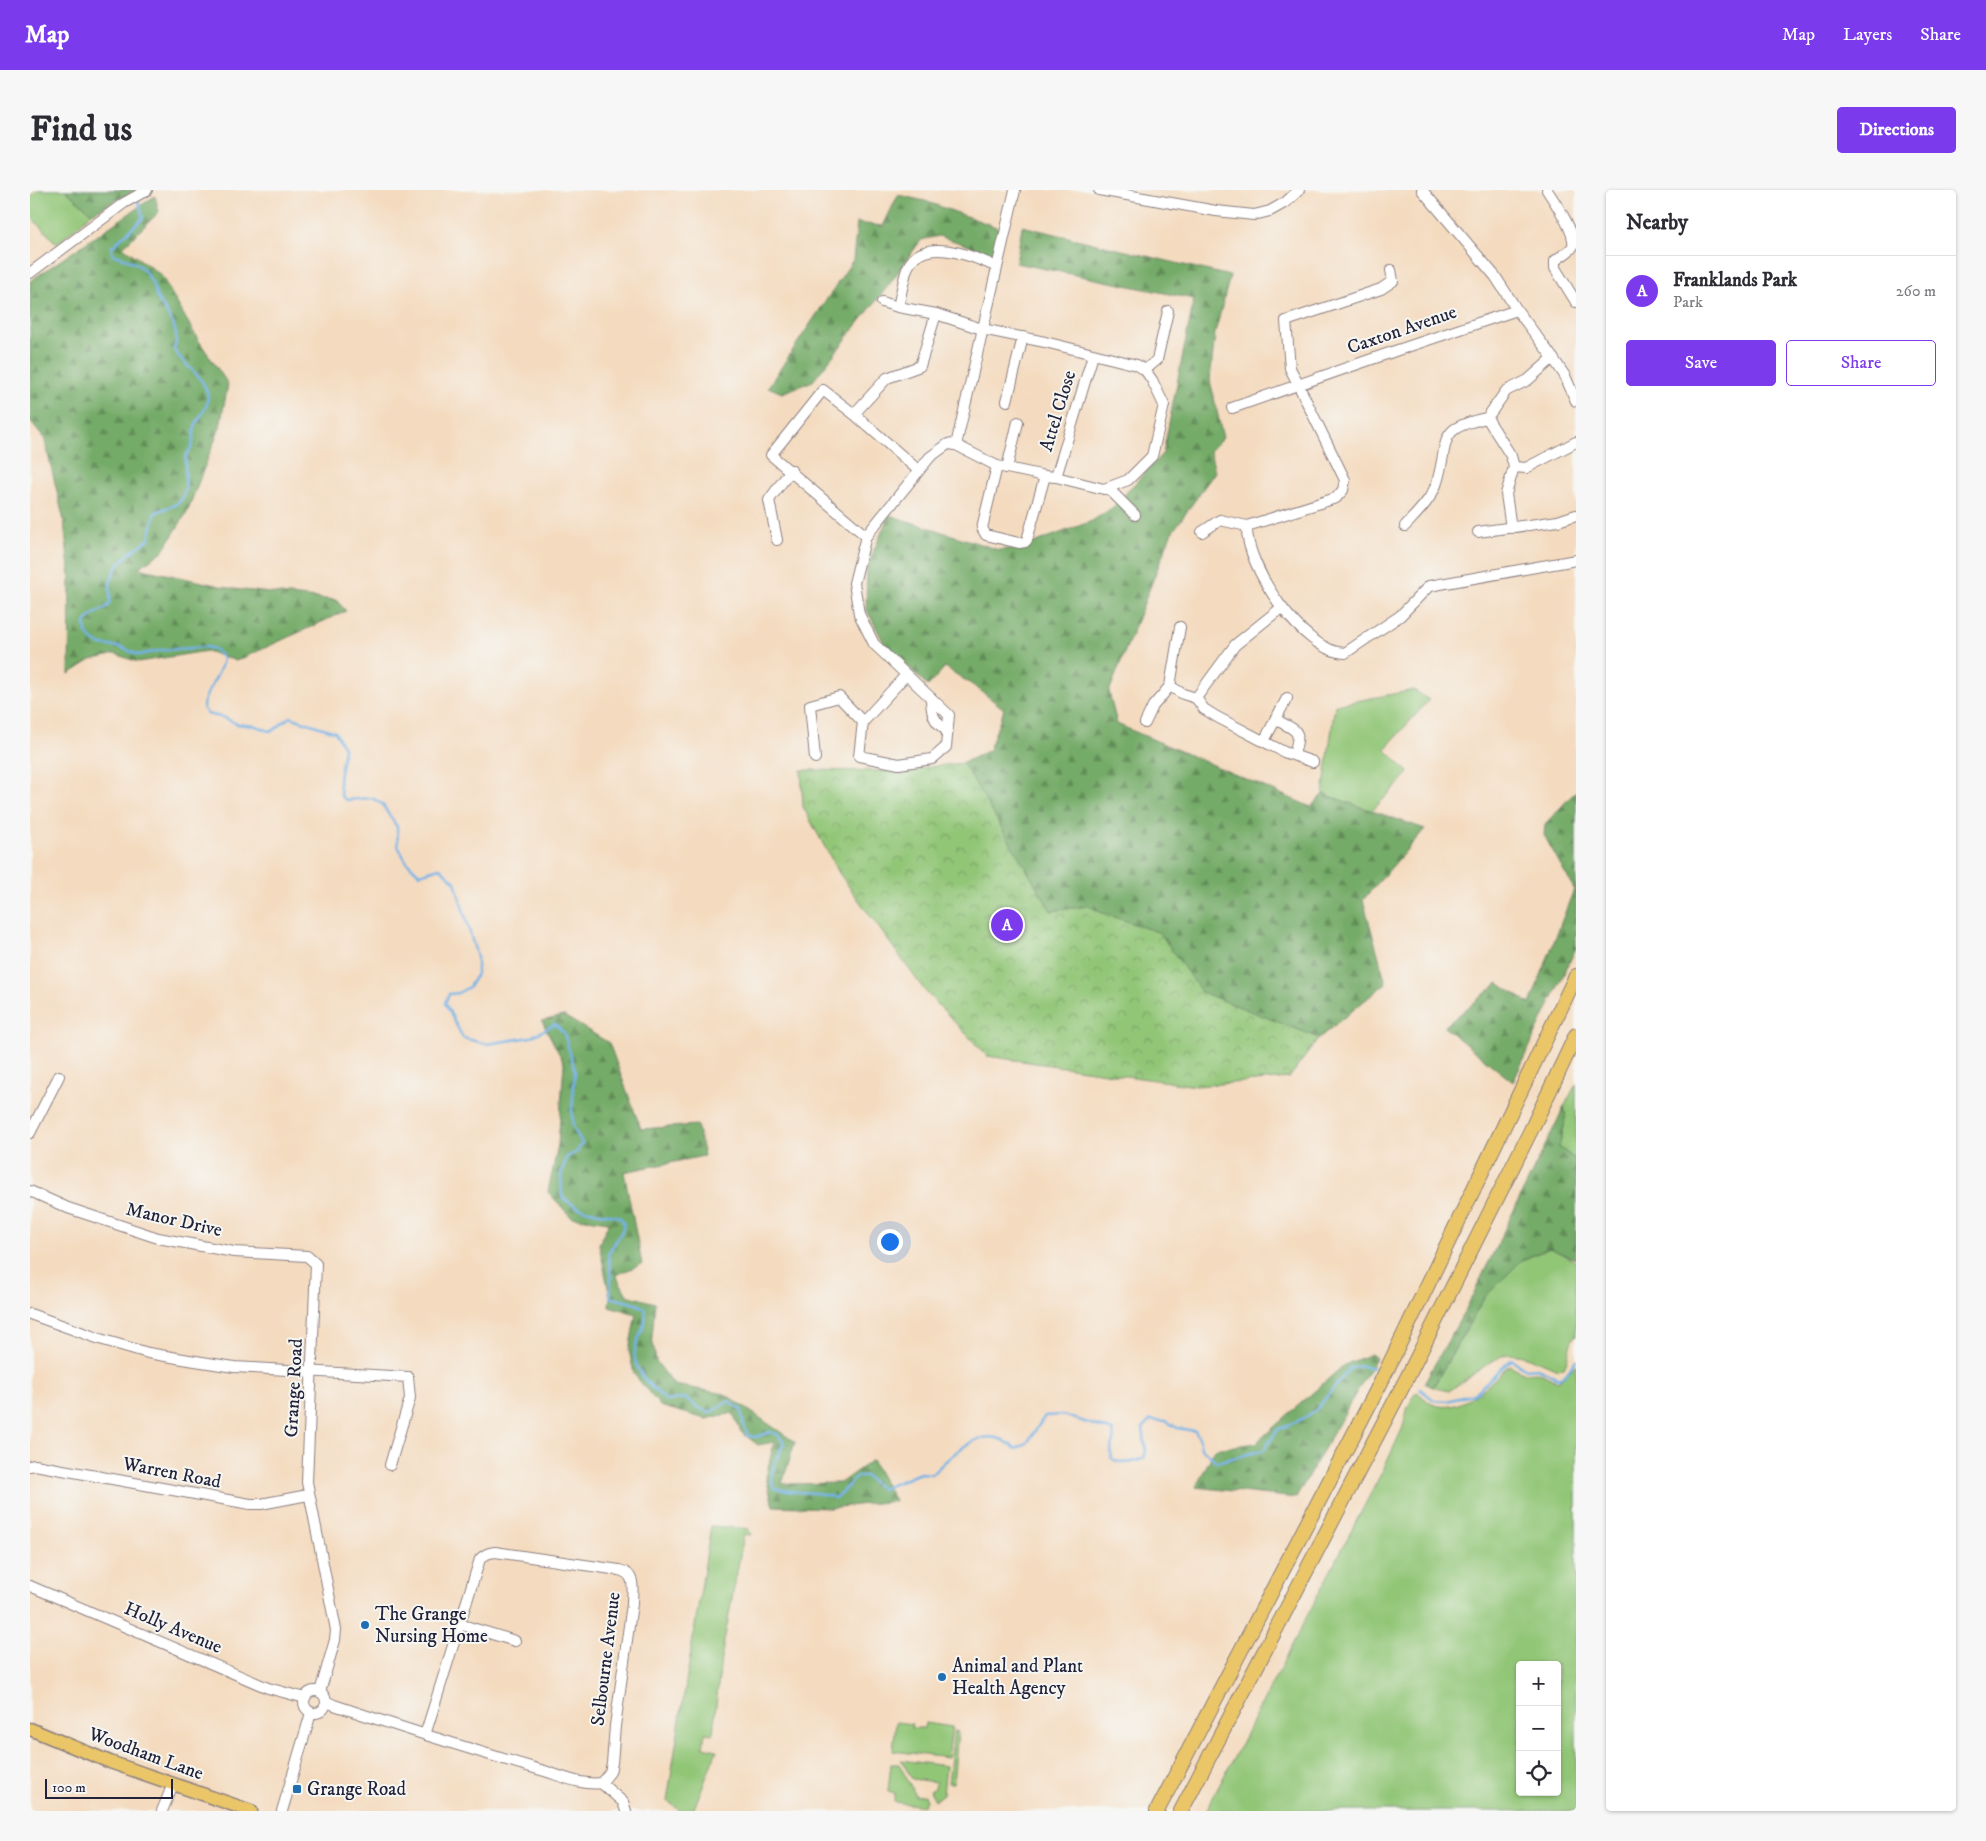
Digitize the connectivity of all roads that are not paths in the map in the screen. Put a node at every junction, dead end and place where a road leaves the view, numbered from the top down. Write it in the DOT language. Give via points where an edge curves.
graph roads {
  1 [pos="1016,190"];
  2 [pos="1099,190"];
  3 [pos="1299,190"];
  4 [pos="1422,190"];
  5 [pos="1547,190"];
  6 [pos="145,191"];
  7 [pos="1575,244"];
  8 [pos="997,266"];
  9 [pos="1390,270"];
  10 [pos="30,272"];
  11 [pos="882,302"];
  12 [pos="1576,302"];
  13 [pos="898,307"];
  14 [pos="1517,310"];
  15 [pos="1168,311"];
  16 [pos="936,314"];
  17 [pos="982,329"];
  18 [pos="1023,337"];
  19 [pos="1093,355"];
  20 [pos="1554,358"];
  21 [pos="1145,370"];
  22 [pos="1300,385"];
  23 [pos="1007,401"];
  24 [pos="1576,401"];
  25 [pos="1232,408"];
  26 [pos="854,414"];
  27 [pos="1487,418"];
  28 [pos="1018,422"];
  29 [pos="1576,442"];
  30 [pos="956,444"];
  31 [pos="1002,467"];
  32 [pos="1514,467"];
  33 [pos="791,470"];
  34 [pos="918,470"];
  35 [pos="1045,476"];
  36 [pos="1056,477"];
  37 [pos="1108,488"];
  38 [pos="1136,515"];
  39 [pos="1576,515"];
  40 [pos="1247,526"];
  41 [pos="1405,526"];
  42 [pos="1511,528"];
  43 [pos="1202,532"];
  44 [pos="1478,532"];
  45 [pos="866,536"];
  46 [pos="777,540"];
  47 [pos="1576,560"];
  48 [pos="1281,608"];
  49 [pos="1180,627"];
  50 [pos="906,675"];
  51 [pos="1170,686"];
  52 [pos="1196,698"];
  53 [pos="1287,698"];
  54 [pos="1275,719"];
  55 [pos="863,722"];
  56 [pos="1145,723"];
  57 [pos="1264,741"];
  58 [pos="1294,754"];
  59 [pos="815,758"];
  60 [pos="1313,762"];
  61 [pos="1576,976"];
  62 [pos="1576,1034"];
  63 [pos="59,1076"];
  64 [pos="30,1133"];
  65 [pos="30,1191"];
  66 [pos="313,1261"];
  67 [pos="30,1314"];
  68 [pos="312,1371"];
  69 [pos="30,1466"];
  70 [pos="390,1466"];
  71 [pos="308,1494"];
  72 [pos="30,1586"];
  73 [pos="460,1624"];
  74 [pos="515,1641"];
  75 [pos="320,1692"];
  76 [pos="305,1698"];
  77 [pos="326,1701"];
  78 [pos="311,1713"];
  79 [pos="30,1729"];
  80 [pos="425,1735"];
  81 [pos="600,1783"];
  82 [pos="174,1784"];
  83 [pos="162,1811"];
  84 [pos="251,1811"];
  85 [pos="282,1811"];
  86 [pos="626,1811"];
  87 [pos="1157,1811"];
  88 [pos="1181,1811"];
  1 -- 8 [label="street"];
  2 -- 3 [label="street" via="1254,215 1270,211"];
  4 -- 14 [label="street" via="1495,276"];
  5 -- 7 [label="street" via="1570,225"];
  6 -- 10 [label="street"];
  7 -- 12 [label="street" via="1556,262 1555,268"];
  8 -- 13 [label="street" via="947,250 929,250 917,256 908,268"];
  8 -- 17 [label="street"];
  9 -- 22 [label="street" via="1393,281 1380,289 1286,321 1290,368"];
  11 -- 13 [label="street"];
  13 -- 16 [label="street"];
  14 -- 20 [label="street"];
  14 -- 22 [label="street, Caxton Avenue"];
  15 -- 21 [label="street" via="1157,360"];
  16 -- 17 [label="street"];
  16 -- 26 [label="street" via="920,366 887,378"];
  17 -- 18 [label="street"];
  17 -- 30 [label="street"];
  18 -- 19 [label="street"];
  18 -- 23 [label="street"];
  19 -- 21 [label="street" via="1137,365"];
  19 -- 36 [label="street, Attel Close"];
  20 -- 24 [label="street"];
  20 -- 27 [label="street" via="1528,380 1506,391"];
  21 -- 37 [label="street" via="1164,405 1152,456 1128,480"];
  22 -- 25 [label="street, Caxton Avenue"];
  22 -- 40 [label="street" via="1345,480 1343,490 1336,498"];
  26 -- 33 [label="street" via="823,390 771,454"];
  26 -- 34 [label="street"];
  27 -- 32 [label="street" via="1512,456"];
  27 -- 41 [label="street" via="1465,423 1452,431 1446,439 1438,480 1425,504"];
  28 -- 31 [label="street"];
  29 -- 32 [label="street" via="1526,468"];
  30 -- 31 [label="street"];
  30 -- 34 [label="street" via="948,444 930,456"];
  31 -- 35 [label="street"];
  31 -- 35 [label="street" via="982,528 986,536 1019,543 1029,537"];
  32 -- 42 [label="street" via="1506,494"];
  33 -- 45 [label="street"];
  33 -- 46 [label="street" via="769,500"];
  34 -- 45 [label="street"];
  35 -- 36 [label="street"];
  36 -- 37 [label="street"];
  37 -- 38 [label="street"];
  39 -- 42 [label="street"];
  40 -- 43 [label="street" via="1220,520"];
  40 -- 48 [label="street" via="1254,557 1267,588"];
  42 -- 44 [label="street"];
  45 -- 50 [label="street" via="854,583 859,614 874,644"];
  47 -- 48 [label="street" via="1429,586 1400,616 1345,653 1337,653 1315,639"];
  48 -- 52 [label="street" via="1235,645"];
  49 -- 51 [label="street"];
  50 -- 55 [label="street"];
  50 -- 55 [label="street" via="948,715 946,747 932,759 899,764 859,756"];
  51 -- 52 [label="street"];
  51 -- 56 [label="street" via="1153,706"];
  52 -- 57 [label="street" via="1204,710"];
  53 -- 54 [label="street"];
  54 -- 57 [label="street"];
  54 -- 58 [label="street" via="1297,732 1299,736"];
  55 -- 59 [label="street" via="839,697 810,705"];
  57 -- 58 [label="street"];
  58 -- 60 [label="street"];
  61 -- 87 [label="highway" via="1380,1384"];
  62 -- 88 [label="highway" via="1399,1395"];
  63 -- 64 [label="street"];
  65 -- 66 [label="street, Manor Drive" via="68,1208 158,1238 234,1252 307,1256"];
  66 -- 68 [label="street, Grange Road" via="317,1271"];
  67 -- 68 [label="street" via="148,1352 234,1367"];
  68 -- 70 [label="street" via="408,1376 410,1398"];
  68 -- 71 [label="street, Grange Road"];
  69 -- 71 [label="street, Warren Road" via="250,1504"];
  71 -- 75 [label="street, Grange Road" via="336,1630"];
  72 -- 76 [label="street, Holly Avenue" via="268,1688"];
  73 -- 74 [label="street"];
  73 -- 80 [label="street, Selbourne Avenue"];
  73 -- 81 [label="street, Selbourne Avenue" via="480,1559 488,1552 619,1570 630,1575 632,1604 612,1763 610,1772"];
  75 -- 76 [label="street" via="309,1692"];
  75 -- 77 [label="street"];
  76 -- 78 [label="street" via="306,1708"];
  77 -- 78 [label="street" via="322,1711"];
  77 -- 80 [label="street"];
  78 -- 85 [label="street"];
  79 -- 82 [label="main road, Woodham Lane"];
  80 -- 81 [label="street" via="584,1782"];
  81 -- 86 [label="street" via="623,1802"];
  82 -- 83 [label="street"];
  82 -- 84 [label="main road, Woodham Lane"];
}
